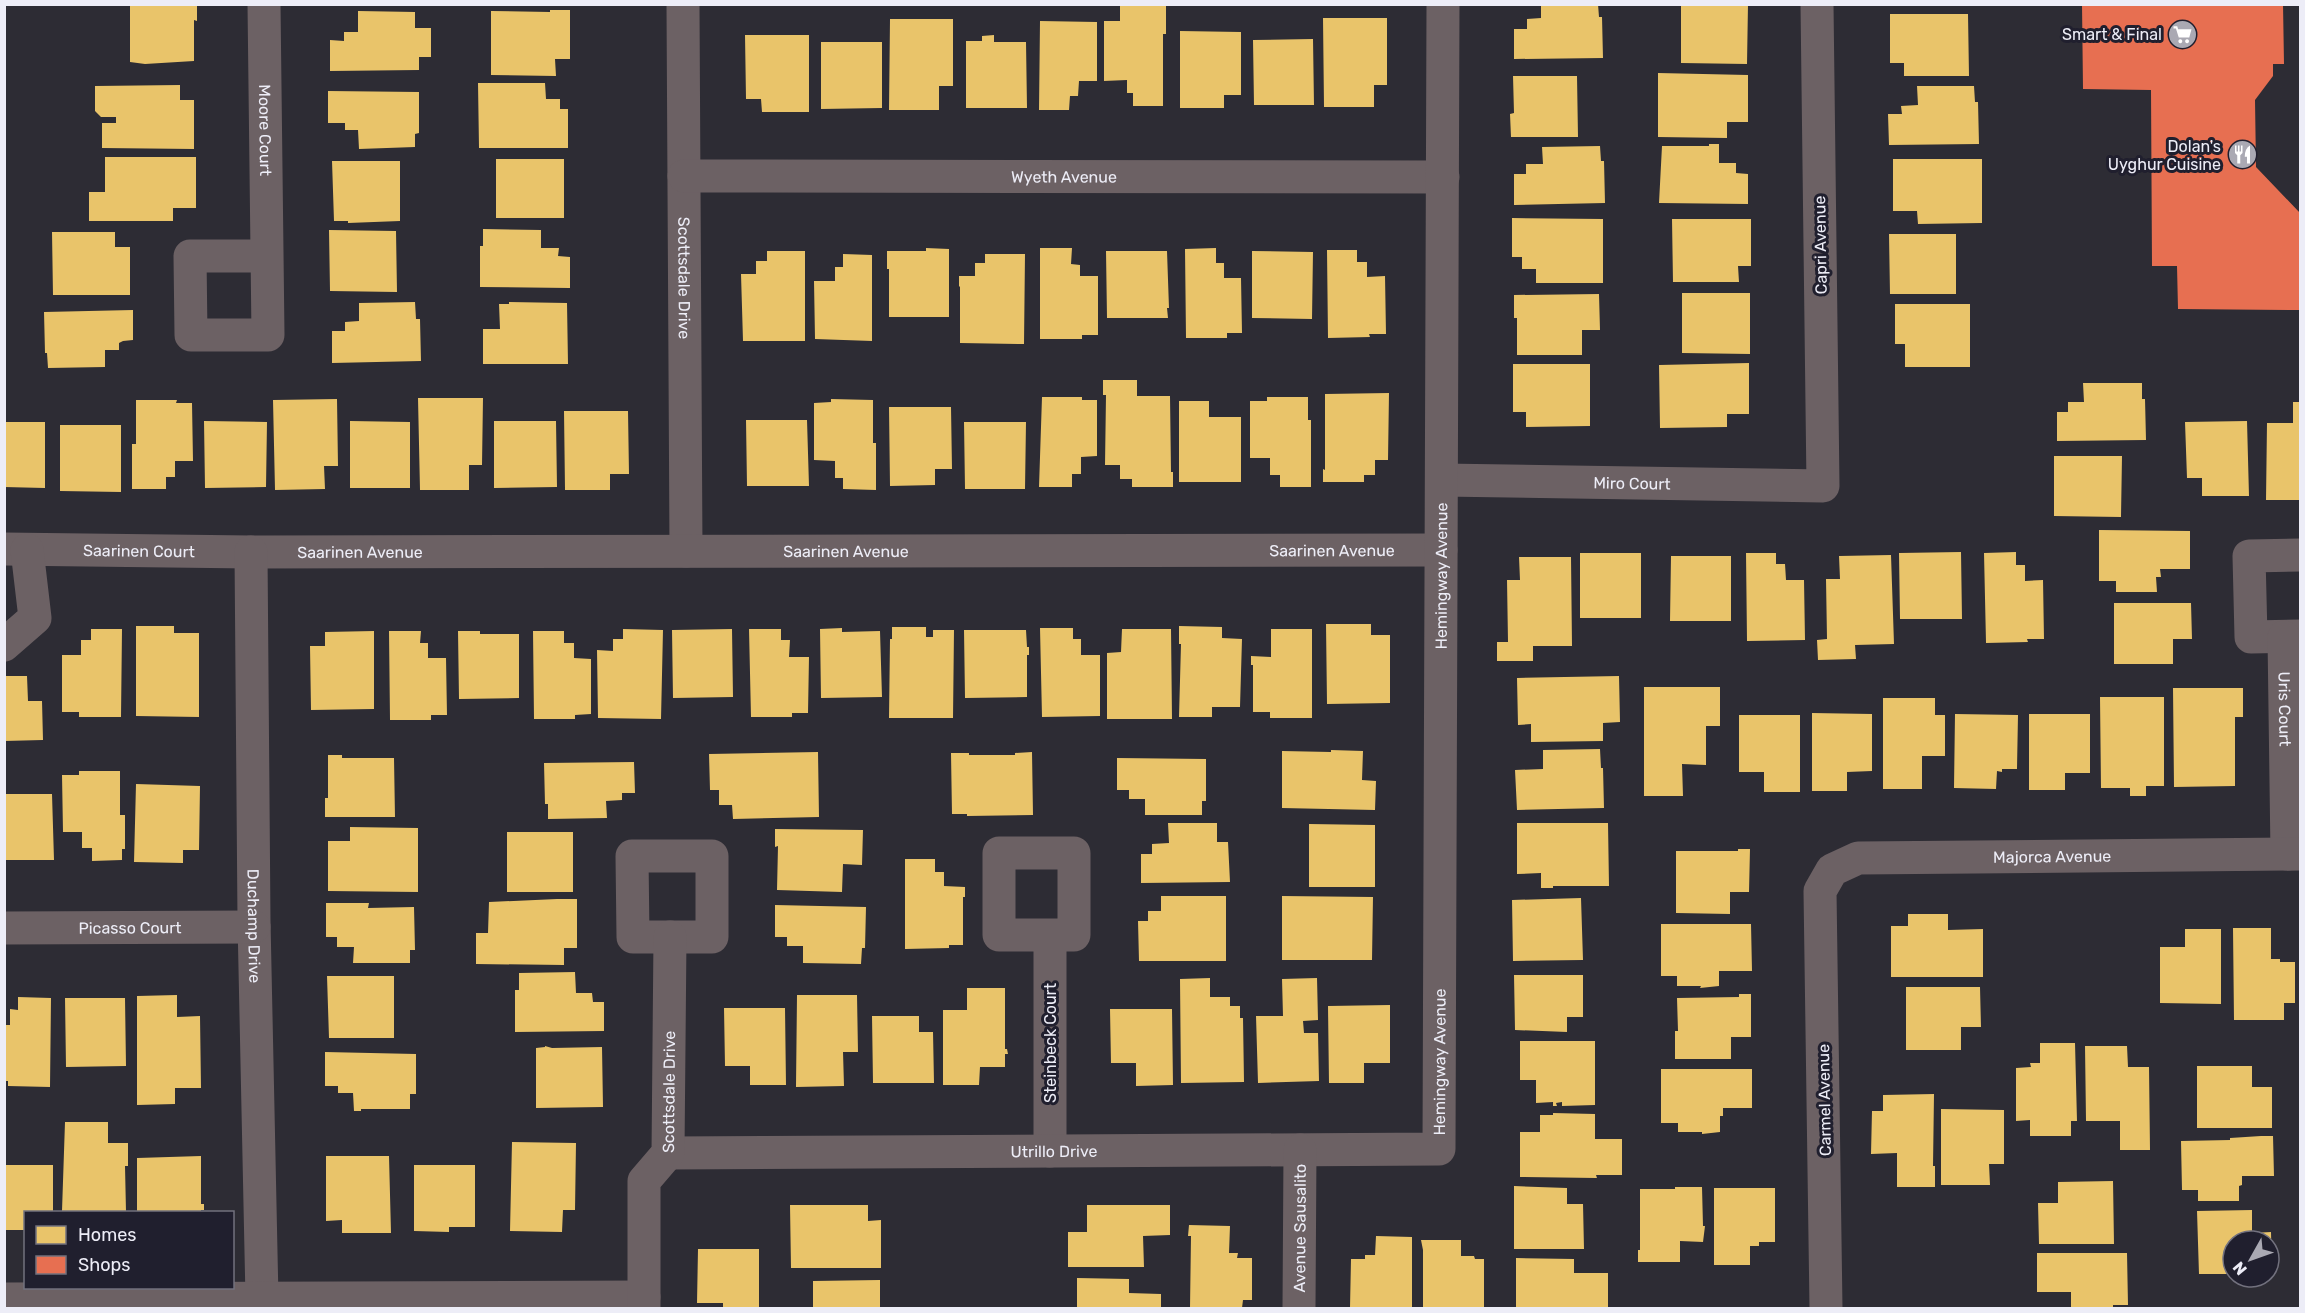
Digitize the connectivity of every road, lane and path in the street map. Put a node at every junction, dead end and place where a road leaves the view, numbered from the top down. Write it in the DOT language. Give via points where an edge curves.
graph roads {
  1 [pos="264,4"];
  2 [pos="683,4"];
  3 [pos="1443,4"];
  4 [pos="1817,4"];
  5 [pos="684,176"];
  6 [pos="1443,177"];
  7 [pos="267,256"];
  8 [pos="1442,480"];
  9 [pos="1823,486"];
  10 [pos="16,549"];
  11 [pos="1441,550"];
  12 [pos="686,551"];
  13 [pos="251,552"];
  14 [pos="2301,555"];
  15 [pos="2292,637"];
  16 [pos="4,645"];
  17 [pos="2294,854"];
  18 [pos="1820,891"];
  19 [pos="254,927"];
  20 [pos="4,928"];
  21 [pos="1050,935"];
  22 [pos="670,937"];
  23 [pos="1439,1149"];
  24 [pos="1300,1150"];
  25 [pos="1050,1151"];
  26 [pos="668,1153"];
  27 [pos="4,1299"];
  28 [pos="262,1299"];
  29 [pos="644,1303"];
  30 [pos="1299,1308"];
  31 [pos="1826,1308"];
  1 -- 7 [label="street, Moore Court"];
  2 -- 5 [label="street, Scottsdale Drive"];
  3 -- 6 [label="street, Hemingway Avenue"];
  4 -- 9 [label="street, Capri Avenue"];
  5 -- 6 [label="street, Wyeth Avenue"];
  5 -- 12 [label="street, Scottsdale Drive"];
  6 -- 8 [label="street, Hemingway Avenue"];
  8 -- 9 [label="street, Miro Court"];
  8 -- 11 [label="street, Hemingway Avenue"];
  10 -- 13 [label="street, Saarinen Court"];
  10 -- 16 [label="street, Saarinen Court" via="35,618"];
  11 -- 12 [label="street, Saarinen Avenue"];
  11 -- 23 [label="street, Hemingway Avenue"];
  12 -- 13 [label="street, Saarinen Avenue"];
  13 -- 19 [label="street, Duchamp Drive"];
  14 -- 15 [label="street, Uris Court" via="2249,556 2251,637"];
  15 -- 17 [label="street, Uris Court"];
  17 -- 18 [label="street, Majorca Avenue" via="1858,858 1832,870"];
  18 -- 31 [label="street, Carmel Avenue"];
  19 -- 20 [label="street, Picasso Court"];
  19 -- 28 [label="street, Duchamp Drive"];
  21 -- 25 [label="street, Steinbeck Court"];
  22 -- 26 [label="street, Scottsdale Drive"];
  23 -- 24 [label="street, Utrillo Drive"];
  24 -- 25 [label="street, Utrillo Drive"];
  24 -- 30 [label="street, Avenue Sausalito"];
  25 -- 26 [label="street, Utrillo Drive"];
  26 -- 29 [label="street, Scottsdale Drive" via="644,1181"];
  27 -- 28 [label="street"];
  28 -- 29 [label="street"];
}
